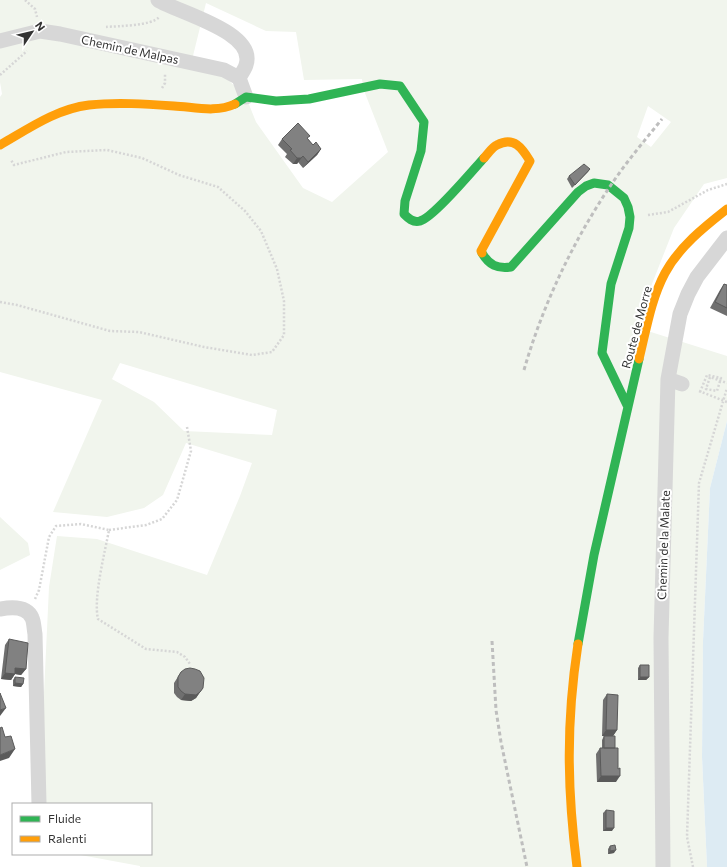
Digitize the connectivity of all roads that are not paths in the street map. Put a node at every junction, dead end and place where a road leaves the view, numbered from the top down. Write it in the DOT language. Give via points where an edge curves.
graph roads {
  1 [pos="163,3"];
  2 [pos="0,41"];
  3 [pos="239,78"];
  4 [pos="246,97"];
  5 [pos="0,145"];
  6 [pos="727,209"];
  7 [pos="727,238"];
  8 [pos="627,405"];
  9 [pos="0,608"];
  10 [pos="39,803"];
  11 [pos="577,867"];
  12 [pos="663,867"];
  1 -- 3 [label="street" via="223,28 240,41 246,53 247,64"];
  2 -- 3 [label="street, Chemin de Malpas" via="40,32 60,34 224,70"];
  3 -- 4 [label="street"];
  4 -- 5 [label="street" via="238,104 226,108 153,105 88,105 71,108"];
  4 -- 8 [label="street" via="276,100 309,99 380,84 400,86 424,122 420,151 405,201 404,214 410,220 420,222 433,213 496,145 504,142 516,143 530,161 481,252 494,267 511,267 586,186 600,183 616,191 624,198 630,217 629,228 611,284 602,353"];
  6 -- 8 [label="street, Route de Morre" via="685,247 660,283"];
  7 -- 12 [label="street, Chemin de la Malate" via="697,277 680,314 661,638"];
  8 -- 11 [label="street, Route de Morre" via="578,641 569,728 569,802"];
  9 -- 10 [label="street" via="15,607 28,612 32,618 35,634"];
}
